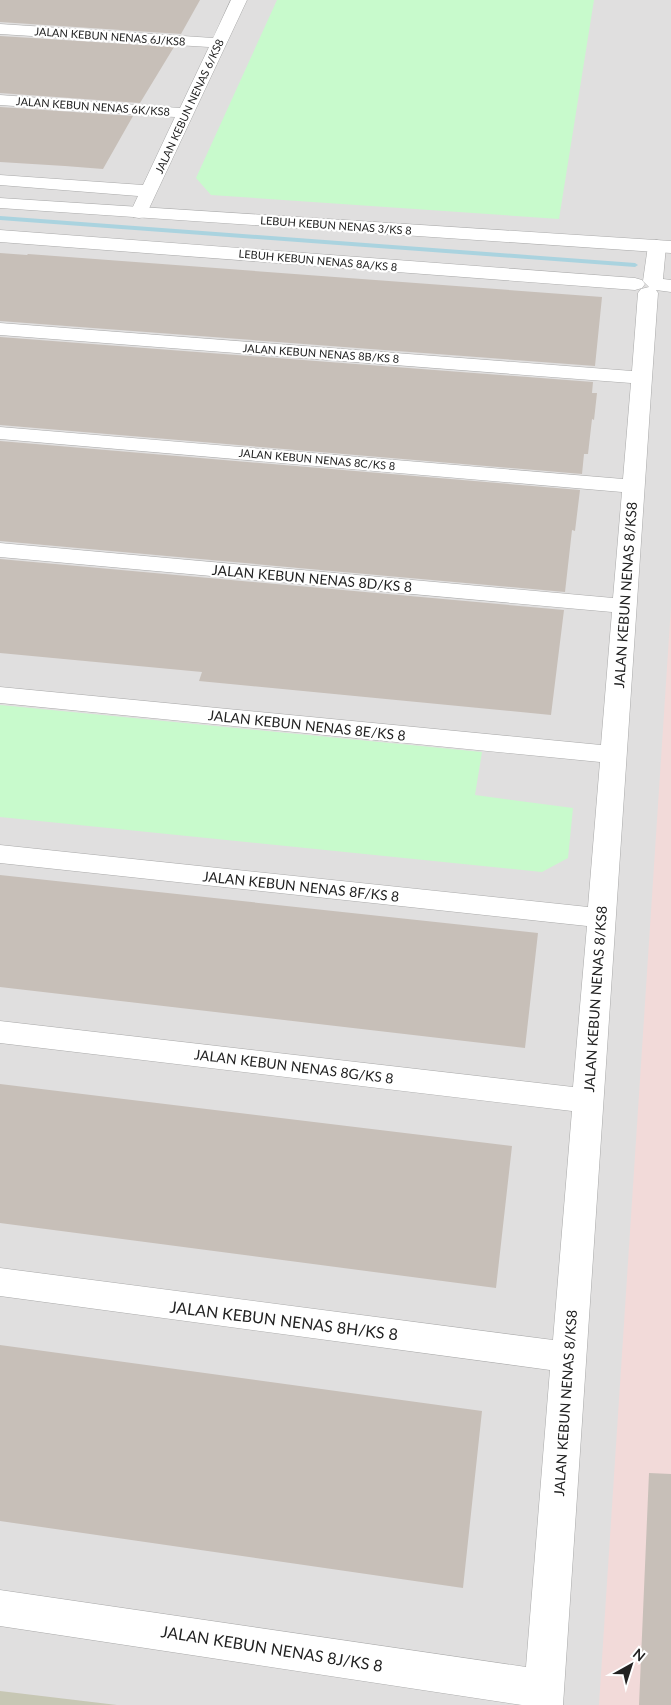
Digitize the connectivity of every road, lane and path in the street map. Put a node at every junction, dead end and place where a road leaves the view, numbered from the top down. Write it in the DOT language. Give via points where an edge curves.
graph roads {
  1 [pos="240,0"];
  2 [pos="0,29"];
  3 [pos="220,43"];
  4 [pos="0,100"];
  5 [pos="186,113"];
  6 [pos="0,180"];
  7 [pos="149,191"];
  8 [pos="0,203"];
  9 [pos="139,212"];
  10 [pos="0,236"];
  11 [pos="664,247"];
  12 [pos="652,286"];
  13 [pos="0,329"];
  14 [pos="642,378"];
  15 [pos="0,433"];
  16 [pos="634,486"];
  17 [pos="0,550"];
  18 [pos="625,606"];
  19 [pos="0,695"];
  20 [pos="614,755"];
  21 [pos="0,854"];
  22 [pos="601,918"];
  23 [pos="0,1032"];
  24 [pos="588,1101"];
  25 [pos="0,1282"];
  26 [pos="569,1357"];
  27 [pos="0,1608"];
  28 [pos="543,1697"];
  1 -- 3 [label="street, JALAN KEBUN NENAS 6/KS8"];
  2 -- 3 [label="street, JALAN KEBUN NENAS 6J/KS8"];
  3 -- 5 [label="street, JALAN KEBUN NENAS 6/KS8"];
  4 -- 5 [label="street, JALAN KEBUN NENAS 6K/KS8"];
  5 -- 7 [label="street, JALAN KEBUN NENAS 6/KS8"];
  6 -- 7 [label="street"];
  7 -- 9 [label="street, JALAN KEBUN NENAS 6/KS8"];
  8 -- 9 [label="street, LEBUH KEBUN NENAS 3/KS 8"];
  9 -- 11 [label="street, LEBUH KEBUN NENAS 3/KS 8"];
  10 -- 12 [label="street, LEBUH KEBUN NENAS 8A/KS 8"];
  11 -- 12 [label="street, JALAN KEBUN NENAS 8/KS8"];
  12 -- 14 [label="street, JALAN KEBUN NENAS 8/KS8"];
  13 -- 14 [label="street, JALAN KEBUN NENAS 8B/KS 8"];
  14 -- 16 [label="street, JALAN KEBUN NENAS 8/KS8"];
  15 -- 16 [label="street, JALAN KEBUN NENAS 8C/KS 8"];
  16 -- 18 [label="street, JALAN KEBUN NENAS 8/KS8"];
  17 -- 18 [label="street, JALAN KEBUN NENAS 8D/KS 8"];
  18 -- 20 [label="street, JALAN KEBUN NENAS 8/KS8"];
  19 -- 20 [label="street, JALAN KEBUN NENAS 8E/KS 8"];
  20 -- 22 [label="street, JALAN KEBUN NENAS 8/KS8"];
  21 -- 22 [label="street, JALAN KEBUN NENAS 8F/KS 8"];
  22 -- 24 [label="street, JALAN KEBUN NENAS 8/KS8"];
  23 -- 24 [label="street, JALAN KEBUN NENAS 8G/KS 8"];
  24 -- 26 [label="street, JALAN KEBUN NENAS 8/KS8"];
  25 -- 26 [label="street, JALAN KEBUN NENAS 8H/KS 8"];
  26 -- 28 [label="street, JALAN KEBUN NENAS 8/KS8"];
  27 -- 28 [label="street, JALAN KEBUN NENAS 8J/KS 8"];
}
